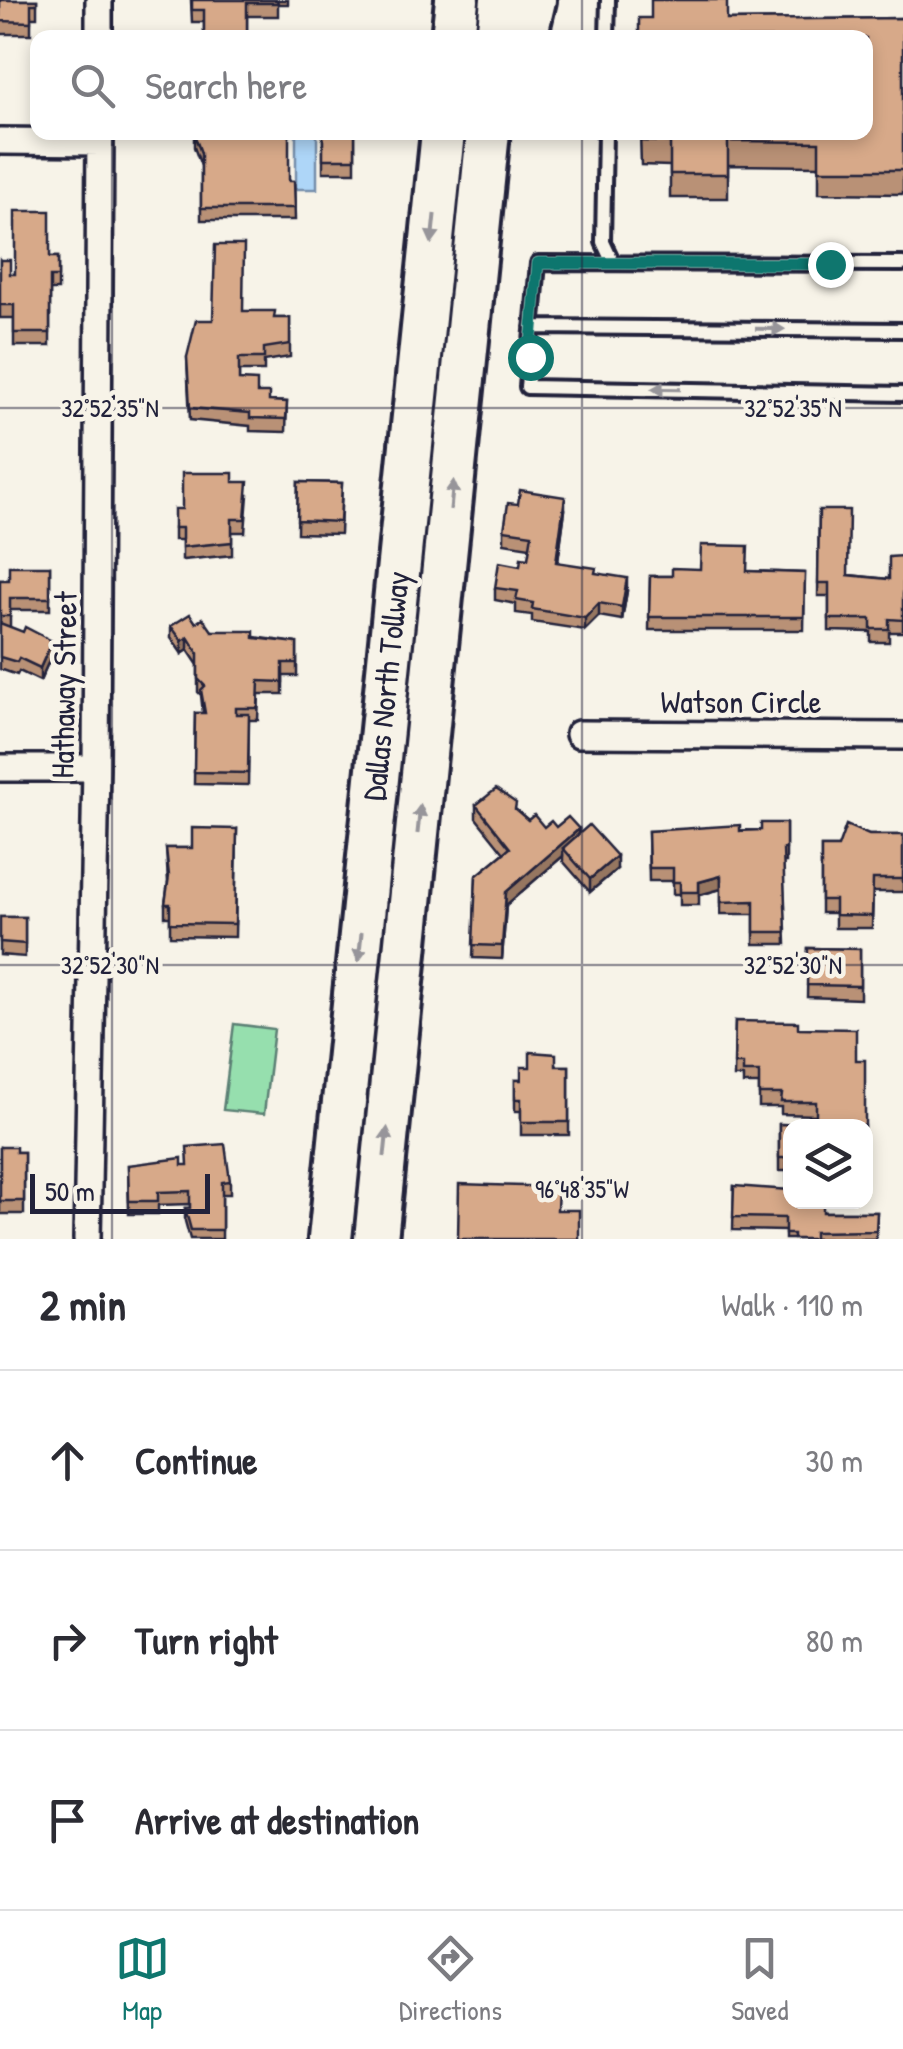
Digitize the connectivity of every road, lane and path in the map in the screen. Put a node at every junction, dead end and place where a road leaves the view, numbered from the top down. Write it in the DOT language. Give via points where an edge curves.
graph roads {
  1 [pos="99,0"];
  2 [pos="438,0"];
  3 [pos="456,0"];
  4 [pos="502,0"];
  5 [pos="534,0"];
  6 [pos="608,0"];
  7 [pos="100,30"];
  8 [pos="440,30"];
  9 [pos="454,30"];
  10 [pos="499,30"];
  11 [pos="527,30"];
  12 [pos="607,30"];
  13 [pos="30,140"];
  14 [pos="100,140"];
  15 [pos="442,140"];
  16 [pos="487,140"];
  17 [pos="497,140"];
  18 [pos="606,140"];
  19 [pos="0,141"];
  20 [pos="482,196"];
  21 [pos="613,263"];
  22 [pos="903,264"];
  23 [pos="532,326"];
  24 [pos="903,330"];
  25 [pos="903,394"];
  26 [pos="579,734"];
  27 [pos="903,736"];
  28 [pos="0,768"];
  29 [pos="96,768"];
  30 [pos="87,1239"];
  31 [pos="330,1239"];
  32 [pos="376,1239"];
  1 -- 7 [label="street"];
  2 -- 8 [label="highway"];
  3 -- 9 [label="highway"];
  4 -- 10 [label="highway"];
  5 -- 11 [label="highway"];
  6 -- 12 [label="lane"];
  13 -- 19 [label="street"];
  14 -- 29 [label="street, Hathaway Street"];
  15 -- 31 [label="highway, Dallas North Tollway, one-way"];
  16 -- 20 [label="highway, Dallas North Tollway"];
  17 -- 20 [label="highway"];
  18 -- 21 [label="lane" via="603,242"];
  32 -- 20 [label="highway, Dallas North Tollway, one-way"];
  21 -- 22 [label="lane"];
  21 -- 23 [label="lane" via="538,263"];
  23 -- 24 [label="lane, one-way"];
  25 -- 23 [label="lane, one-way" via="527,387"];
  26 -- 27 [label="street, Watson Circle"];
  28 -- 29 [label="street"];
  29 -- 30 [label="street, Hathaway Street"];
}
